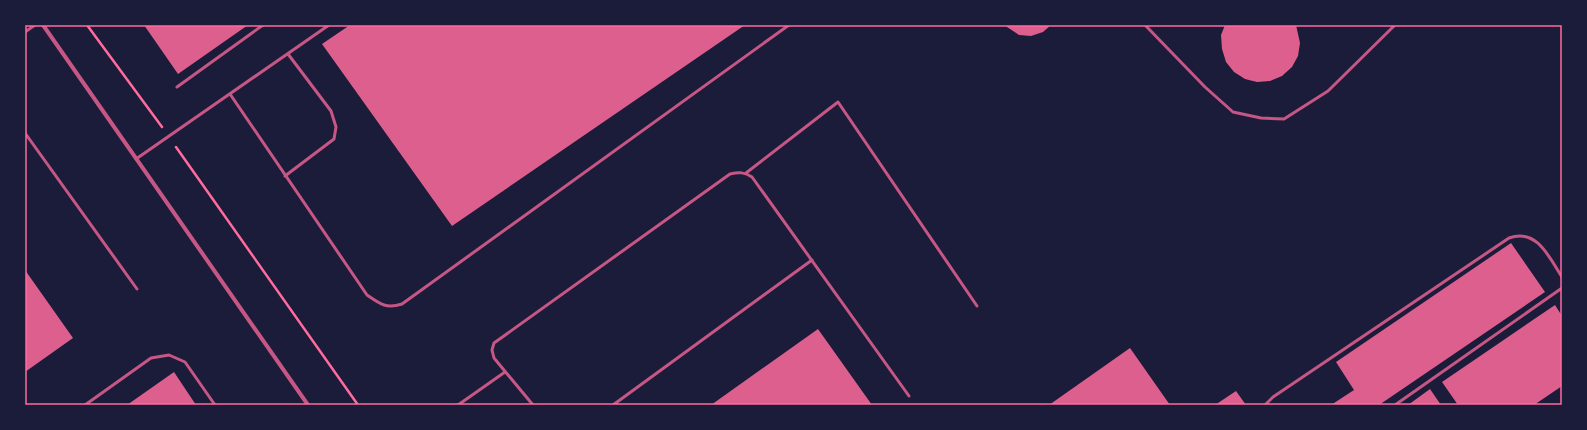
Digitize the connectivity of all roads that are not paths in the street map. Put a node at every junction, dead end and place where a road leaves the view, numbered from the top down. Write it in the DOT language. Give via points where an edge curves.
graph roads {
  1 [pos="35,25"];
  2 [pos="43,25"];
  3 [pos="263,25"];
  4 [pos="329,25"];
  5 [pos="789,25"];
  6 [pos="1145,25"];
  7 [pos="1395,25"];
  8 [pos="25,32"];
  9 [pos="288,54"];
  10 [pos="177,87"];
  11 [pos="230,94"];
  12 [pos="25,133"];
  13 [pos="136,159"];
  14 [pos="746,173"];
  15 [pos="285,176"];
  16 [pos="812,260"];
  17 [pos="1562,277"];
  18 [pos="1562,288"];
  19 [pos="137,289"];
  20 [pos="977,306"];
  21 [pos="505,372"];
  22 [pos="909,396"];
  23 [pos="85,405"];
  24 [pos="215,405"];
  25 [pos="308,405"];
  26 [pos="458,405"];
  27 [pos="533,405"];
  28 [pos="613,405"];
  29 [pos="1265,405"];
  30 [pos="1395,405"];
  1 -- 8 [label="lane"];
  2 -- 13 [label="street"];
  3 -- 10 [label="lane"];
  4 -- 9 [label="lane"];
  5 -- 15 [label="lane" via="402,304 391,307 367,295"];
  6 -- 7 [label="lane" via="1233,112 1261,118 1284,119 1328,91"];
  9 -- 11 [label="lane"];
  9 -- 15 [label="lane" via="331,111 336,127 334,139"];
  11 -- 13 [label="lane"];
  11 -- 15 [label="lane"];
  12 -- 19 [label="lane"];
  13 -- 25 [label="street"];
  14 -- 16 [label="lane" via="752,177"];
  14 -- 20 [label="lane" via="838,102"];
  14 -- 21 [label="lane" via="730,174 494,343 494,358"];
  16 -- 22 [label="lane"];
  16 -- 28 [label="lane"];
  17 -- 29 [label="lane" via="1534,239 1525,235 1509,238 1273,397"];
  18 -- 30 [label="lane"];
  21 -- 26 [label="lane"];
  21 -- 27 [label="lane"];
  23 -- 24 [label="lane" via="151,358 169,355 185,362"];
}
